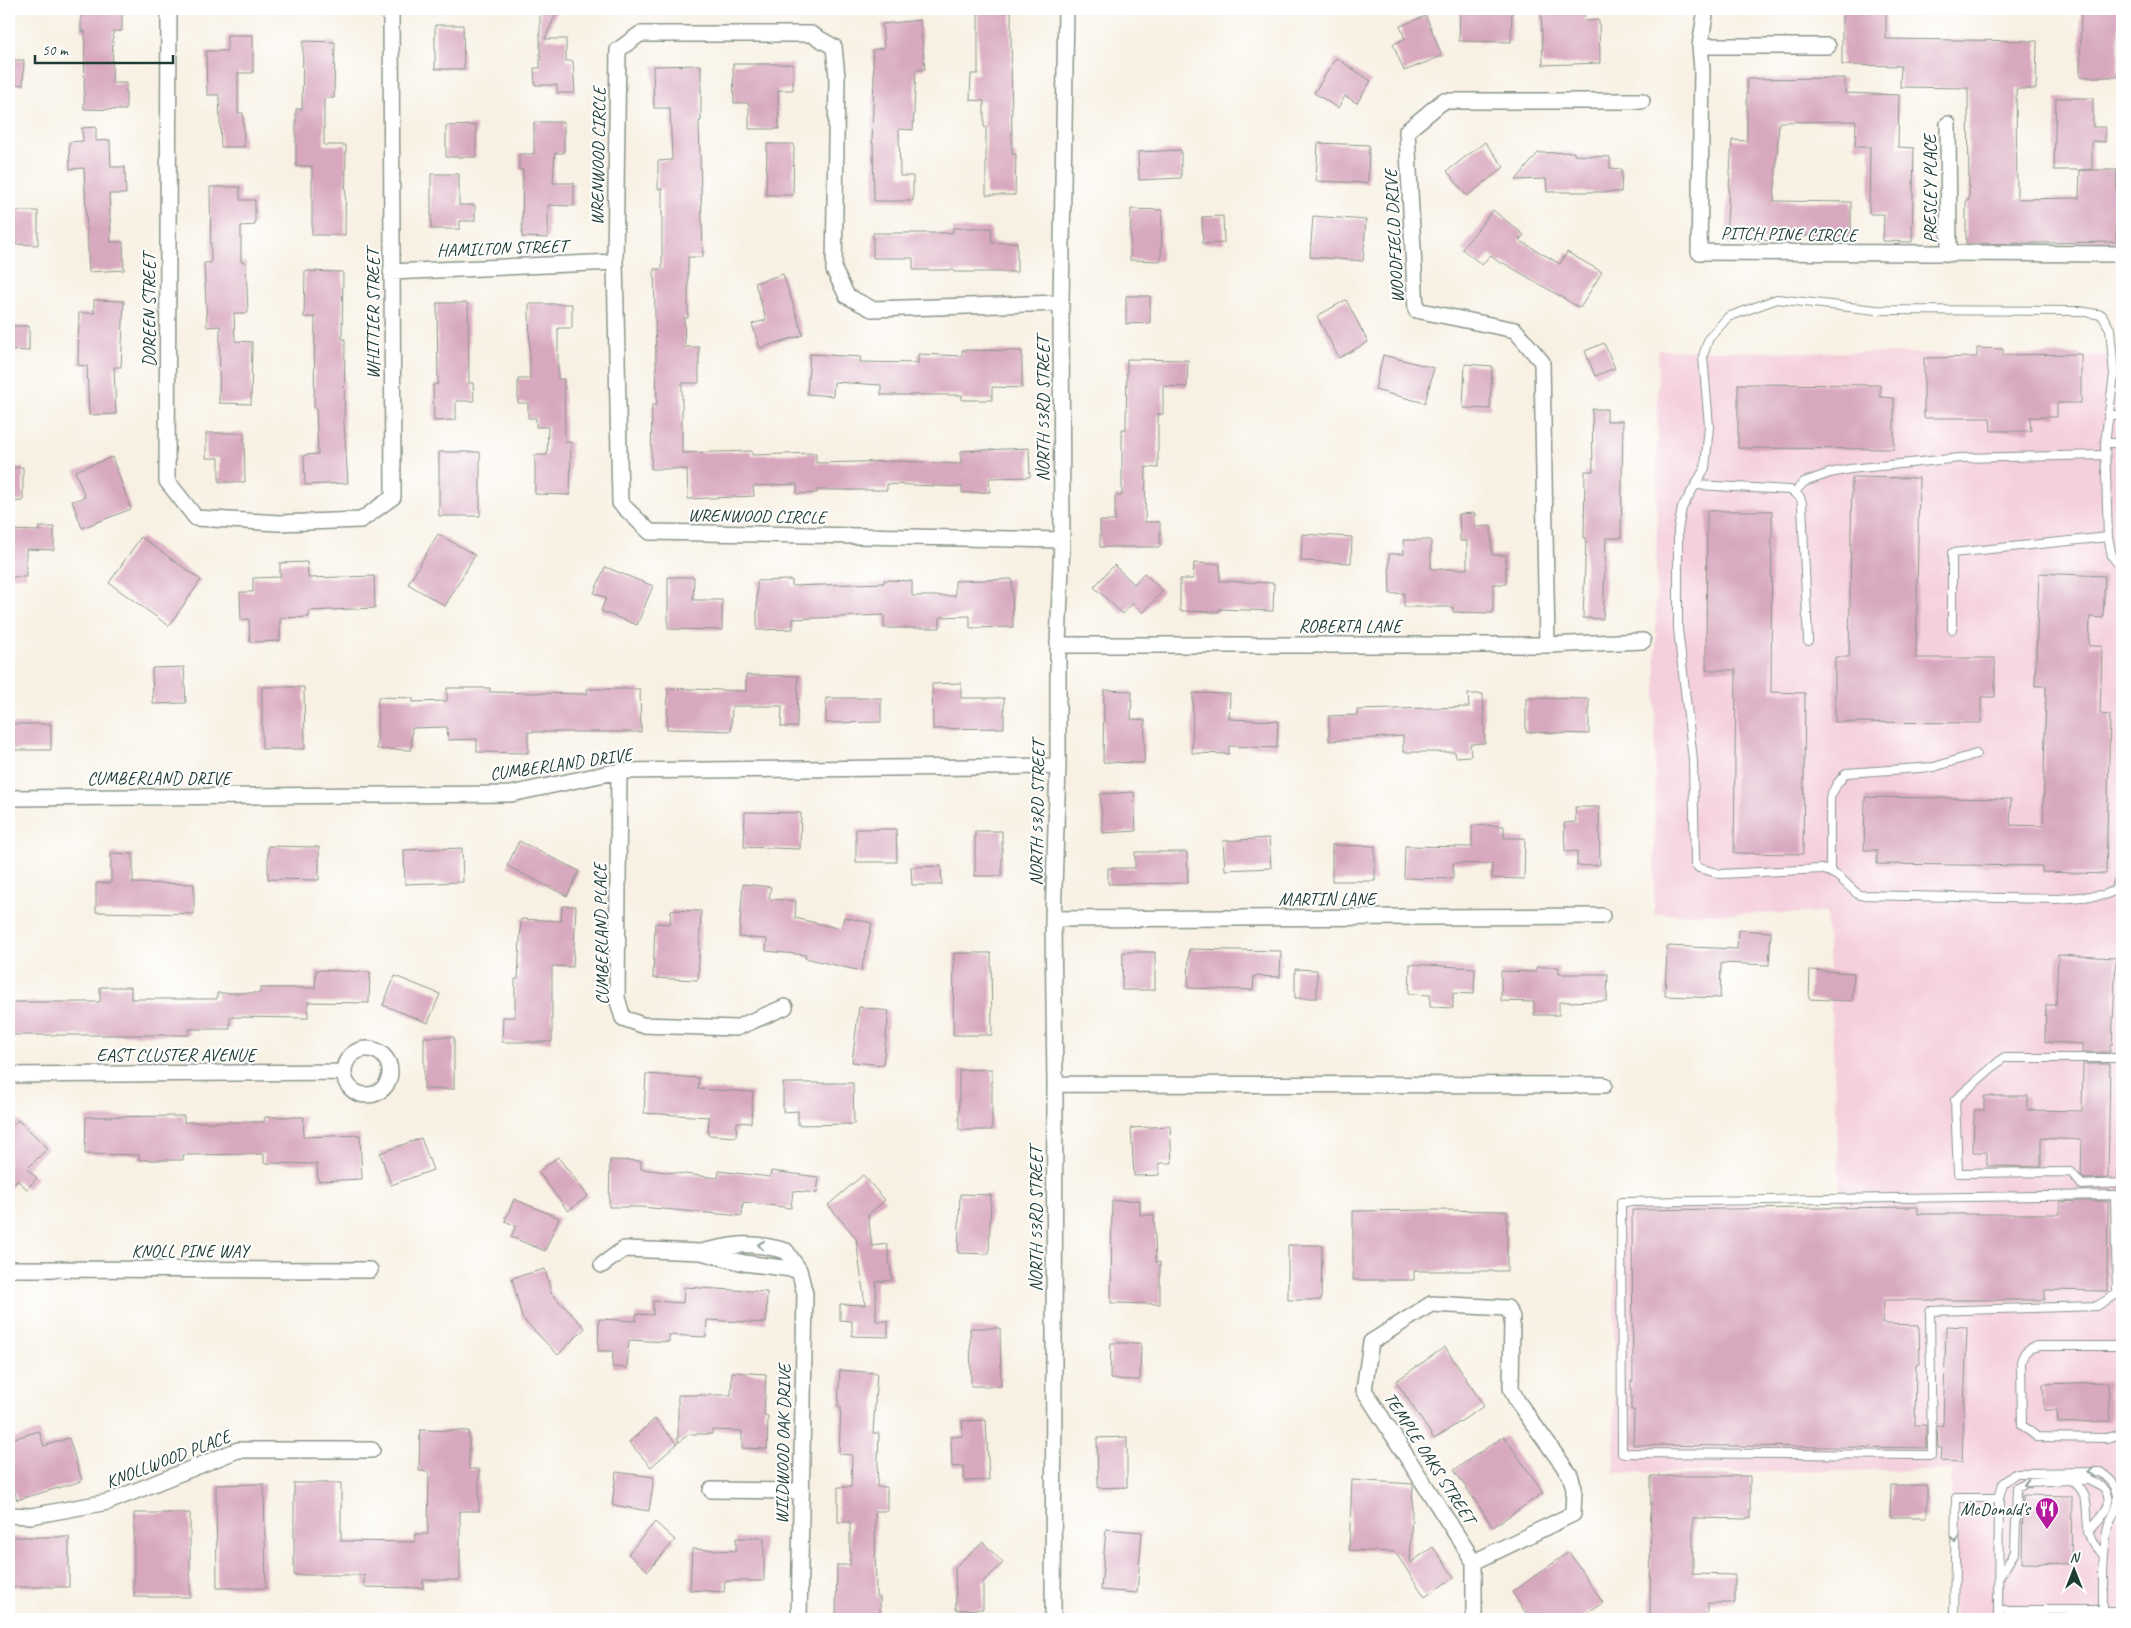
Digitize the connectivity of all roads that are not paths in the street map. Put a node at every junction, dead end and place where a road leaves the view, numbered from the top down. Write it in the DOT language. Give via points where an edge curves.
graph roads {
  1 [pos="169,9"];
  2 [pos="391,9"];
  3 [pos="1066,9"];
  4 [pos="1706,9"];
  5 [pos="1700,46"];
  6 [pos="1828,46"];
  7 [pos="1642,101"];
  8 [pos="1948,124"];
  9 [pos="1949,254"];
  10 [pos="2122,254"];
  11 [pos="614,262"];
  12 [pos="392,272"];
  13 [pos="1061,304"];
  14 [pos="2108,415"];
  15 [pos="2122,415"];
  16 [pos="2105,443"];
  17 [pos="2122,443"];
  18 [pos="2105,455"];
  19 [pos="1696,485"];
  20 [pos="1794,493"];
  21 [pos="279,523"];
  22 [pos="2108,537"];
  23 [pos="1062,540"];
  24 [pos="2122,569"];
  25 [pos="1952,629"];
  26 [pos="1643,641"];
  27 [pos="1808,641"];
  28 [pos="1058,645"];
  29 [pos="1547,645"];
  30 [pos="1976,754"];
  31 [pos="1058,766"];
  32 [pos="619,771"];
  33 [pos="9,798"];
  34 [pos="1830,871"];
  35 [pos="2122,873"];
  36 [pos="1602,916"];
  37 [pos="1053,920"];
  38 [pos="785,1007"];
  39 [pos="344,1072"];
  40 [pos="9,1075"];
  41 [pos="1055,1084"];
  42 [pos="1604,1085"];
  43 [pos="2122,1088"];
  44 [pos="2122,1184"];
  45 [pos="700,1252"];
  46 [pos="602,1265"];
  47 [pos="9,1269"];
  48 [pos="370,1270"];
  49 [pos="799,1270"];
  50 [pos="2120,1294"];
  51 [pos="2122,1346"];
  52 [pos="2122,1434"];
  53 [pos="372,1450"];
  54 [pos="2071,1480"];
  55 [pos="711,1490"];
  56 [pos="800,1491"];
  57 [pos="1999,1498"];
  58 [pos="9,1515"];
  59 [pos="2088,1532"];
  60 [pos="2103,1554"];
  61 [pos="1474,1562"];
  62 [pos="1999,1577"];
  63 [pos="1998,1610"];
  64 [pos="2103,1610"];
  65 [pos="2122,1610"];
  66 [pos="799,1619"];
  67 [pos="1053,1619"];
  68 [pos="1474,1619"];
  69 [pos="1954,1619"];
  70 [pos="1998,1619"];
  1 -- 21 [label="street, DOREEN STREET" via="167,481 196,518"];
  2 -- 12 [label="street, WHITTIER STREET"];
  3 -- 13 [label="street, NORTH 53RD STREET"];
  4 -- 5 [label="street, PITCH PINE CIRCLE"];
  5 -- 6 [label="street"];
  5 -- 9 [label="street, PITCH PINE CIRCLE" via="1698,252"];
  7 -- 29 [label="street, WOODFIELD DRIVE" via="1443,101 1407,131 1416,310 1515,330 1542,362"];
  8 -- 9 [label="street, PRESLEY PLACE"];
  9 -- 10 [label="street, PITCH PINE CIRCLE"];
  11 -- 12 [label="street, HAMILTON STREET"];
  11 -- 13 [label="street, WRENWOOD CIRCLE" via="618,50 640,34 811,34 834,48 837,77 834,270 846,296 872,309"];
  11 -- 23 [label="street, WRENWOOD CIRCLE" via="620,503 650,532"];
  12 -- 21 [label="street, WHITTIER STREET" via="393,498 361,520"];
  13 -- 23 [label="street, NORTH 53RD STREET"];
  14 -- 15 [label="lane"];
  14 -- 16 [label="lane"];
  14 -- 19 [label="lane" via="2114,374 2113,348 2110,329 2102,315 2080,311 1876,310 1777,299 1728,317 1708,338 1703,356 1709,426 1705,468"];
  16 -- 17 [label="lane"];
  16 -- 18 [label="lane"];
  18 -- 20 [label="lane" via="1960,458 1865,467 1830,473 1804,482"];
  18 -- 22 [label="lane"];
  19 -- 20 [label="lane" via="1790,490"];
  19 -- 34 [label="lane" via="1682,508 1678,530 1678,629 1693,760 1695,864 1720,874 1808,869"];
  20 -- 27 [label="lane" via="1800,496 1802,503"];
  22 -- 24 [label="lane" via="2112,556"];
  22 -- 25 [label="lane" via="1952,553"];
  23 -- 28 [label="street, NORTH 53RD STREET"];
  26 -- 29 [label="street, ROBERTA LANE"];
  28 -- 29 [label="street, ROBERTA LANE"];
  28 -- 31 [label="street, NORTH 53RD STREET"];
  30 -- 34 [label="lane" via="1934,767 1846,774 1830,797"];
  31 -- 32 [label="street, CUMBERLAND DRIVE"];
  31 -- 37 [label="street, NORTH 53RD STREET"];
  32 -- 33 [label="street, CUMBERLAND DRIVE" via="510,794"];
  32 -- 38 [label="street, CUMBERLAND PLACE" via="617,998 623,1018 642,1025 736,1028"];
  34 -- 35 [label="lane" via="1859,895 2058,899 2104,895 2114,891"];
  36 -- 37 [label="street, MARTIN LANE"];
  37 -- 41 [label="street, NORTH 53RD STREET"];
  39 -- 40 [label="street, EAST CLUSTER AVENUE"];
  41 -- 42 [label="street"];
  41 -- 67 [label="street, NORTH 53RD STREET"];
  43 -- 44 [label="lane"];
  43 -- 44 [label="lane" via="2122,1058 2003,1058 1955,1100 1958,1173 2071,1172 2082,1184"];
  45 -- 46 [label="street, WILDWOOD OAK DRIVE" via="624,1249"];
  45 -- 49 [label="street, WILDWOOD OAK DRIVE" via="744,1264"];
  49 -- 45 [label="street, WILDWOOD OAK DRIVE, one-way" via="786,1251 762,1244 733,1244"];
  47 -- 48 [label="street, KNOLL PINE WAY"];
  49 -- 56 [label="street, WILDWOOD OAK DRIVE" via="805,1294"];
  50 -- 50 [label="lane" via="2115,1196 1621,1202 1622,1453 1932,1455 1930,1312 2097,1306"];
  51 -- 52 [label="lane" via="2039,1346 2024,1352 2021,1362 2022,1425 2029,1432 2037,1437 2107,1438"];
  53 -- 58 [label="street, KNOLLWOOD PLACE" via="238,1450 108,1502 31,1516"];
  54 -- 59 [label="lane" via="2082,1489"];
  54 -- 59 [label="lane" via="2088,1480 2104,1489 2110,1502 2108,1509"];
  54 -- 62 [label="lane, one-way" via="2027,1482 2017,1487 2015,1552"];
  55 -- 56 [label="street"];
  56 -- 66 [label="street, WILDWOOD OAK DRIVE"];
  60 -- 57 [label="lane, one-way" via="2108,1525 2118,1510 2118,1494 2110,1478 2100,1472 2016,1473 2003,1483"];
  57 -- 62 [label="lane"];
  57 -- 69 [label="lane, one-way" via="1956,1498"];
  59 -- 60 [label="lane" via="2093,1546"];
  60 -- 64 [label="lane"];
  61 -- 61 [label="street, TEMPLE OAKS STREET" via="1364,1390 1372,1342 1431,1304 1507,1308 1512,1317 1511,1388 1570,1475 1574,1488 1573,1514"];
  61 -- 68 [label="street"];
  62 -- 63 [label="lane"];
  63 -- 64 [label="lane"];
  63 -- 70 [label="lane"];
  64 -- 65 [label="lane"];
}
